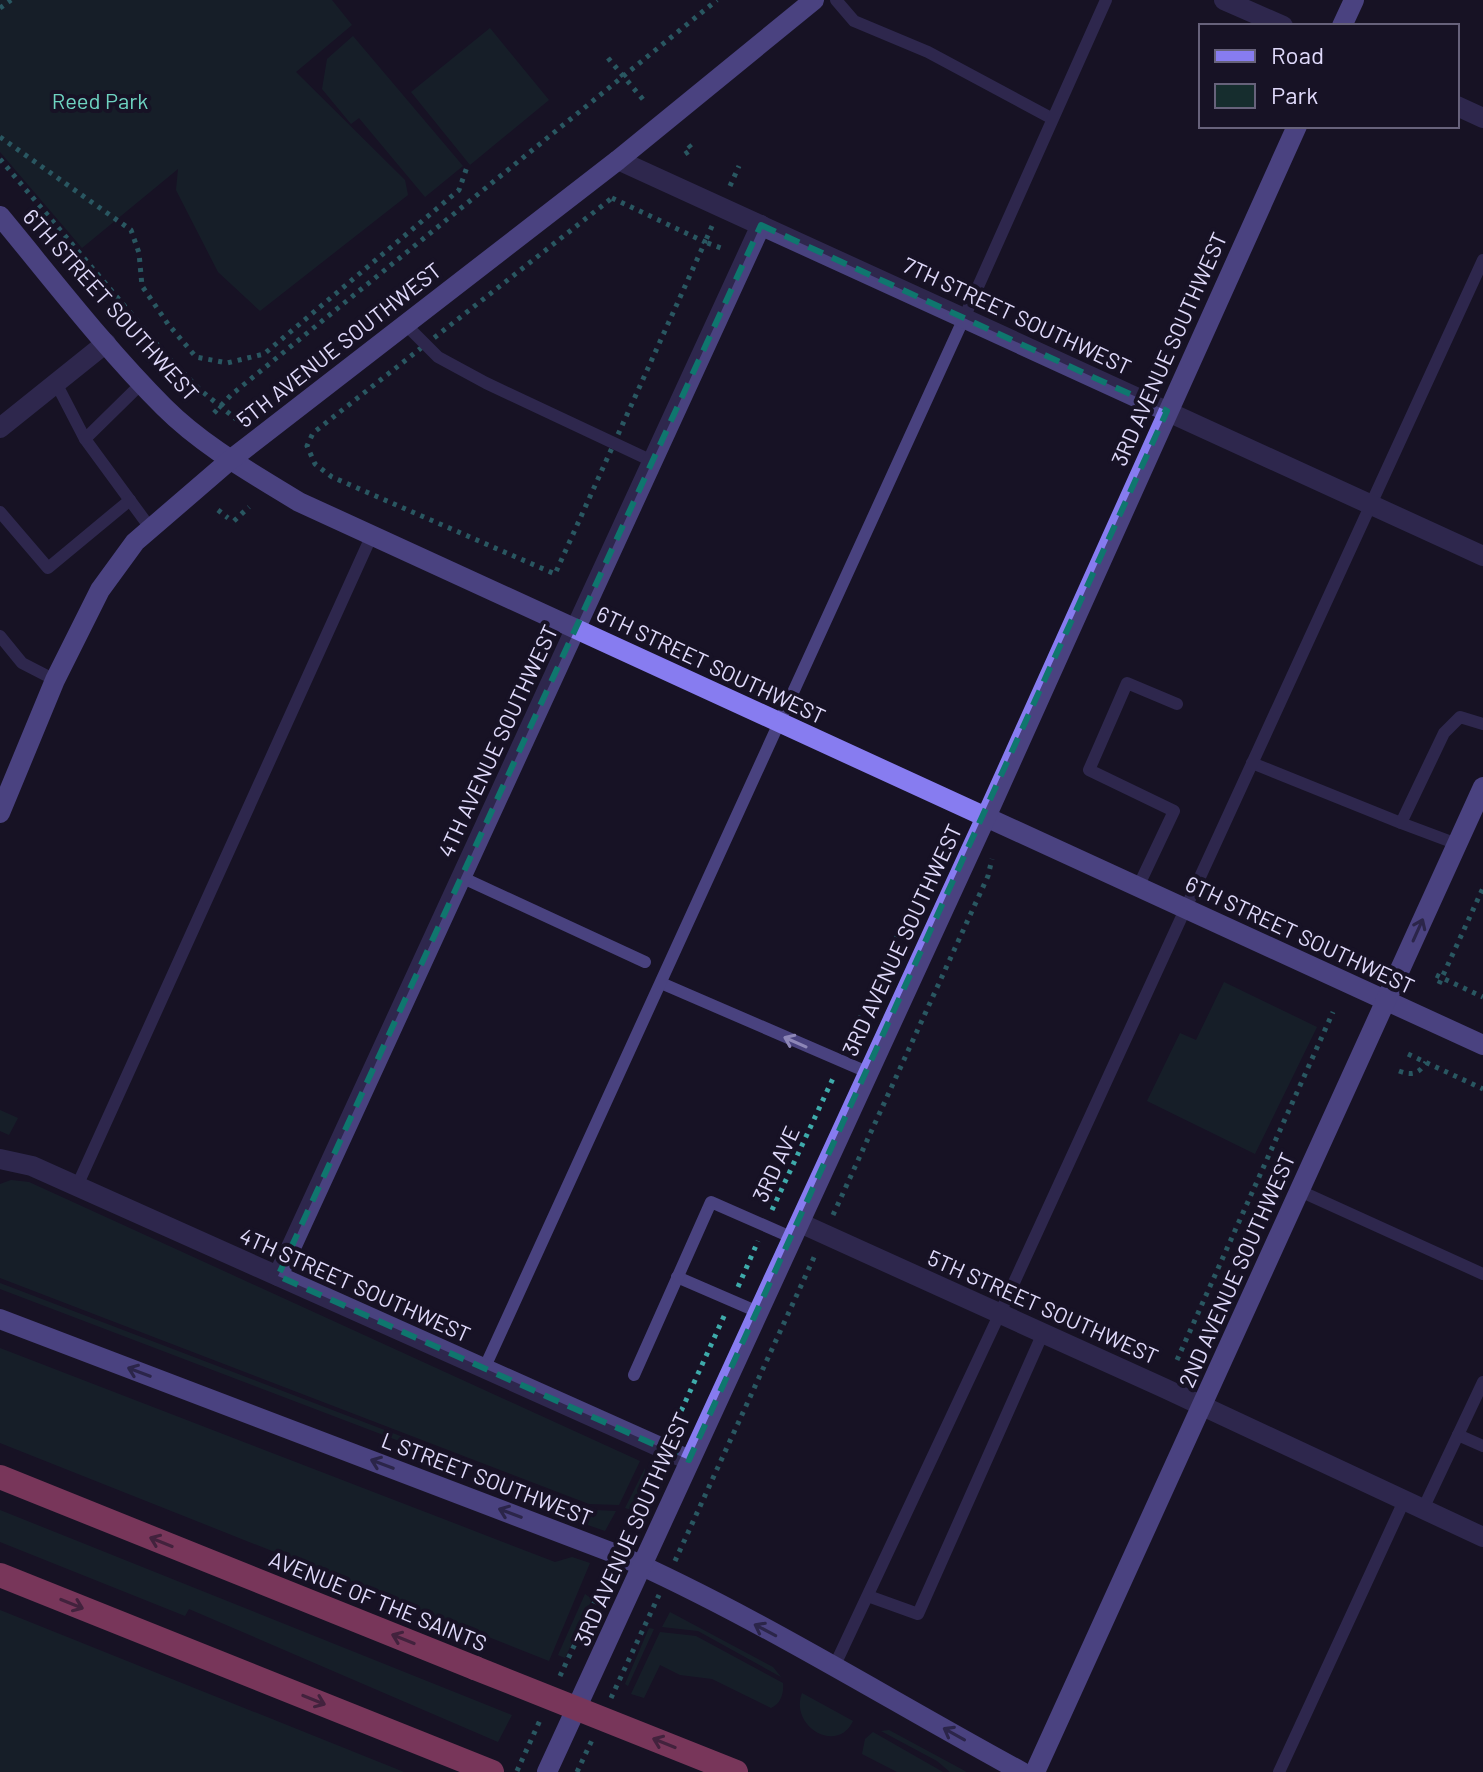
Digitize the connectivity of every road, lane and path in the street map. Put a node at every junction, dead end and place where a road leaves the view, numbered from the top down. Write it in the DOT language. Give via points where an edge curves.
graph roads {
  1 [pos="11,0"];
  2 [pos="717,0"];
  3 [pos="814,0"];
  4 [pos="836,0"];
  5 [pos="1106,0"];
  6 [pos="1224,0"];
  7 [pos="1354,0"];
  8 [pos="0,8"];
  9 [pos="1278,24"];
  10 [pos="1343,24"];
  11 [pos="608,58"];
  12 [pos="623,76"];
  13 [pos="646,103"];
  14 [pos="1459,107"];
  15 [pos="1051,118"];
  16 [pos="1483,118"];
  17 [pos="1296,128"];
  18 [pos="0,137"];
  19 [pos="685,141"];
  20 [pos="685,154"];
  21 [pos="0,159"];
  22 [pos="618,160"];
  23 [pos="739,166"];
  24 [pos="467,167"];
  25 [pos="730,186"];
  26 [pos="634,196"];
  27 [pos="625,204"];
  28 [pos="0,216"];
  29 [pos="714,222"];
  30 [pos="761,225"];
  31 [pos="721,248"];
  32 [pos="1483,260"];
  33 [pos="964,318"];
  34 [pos="405,324"];
  35 [pos="106,343"];
  36 [pos="56,383"];
  37 [pos="142,383"];
  38 [pos="220,407"];
  39 [pos="1167,411"];
  40 [pos="214,413"];
  41 [pos="236,419"];
  42 [pos="0,428"];
  43 [pos="85,439"];
  44 [pos="229,461"];
  45 [pos="305,461"];
  46 [pos="652,461"];
  47 [pos="315,464"];
  48 [pos="130,500"];
  49 [pos="1372,504"];
  50 [pos="249,507"];
  51 [pos="218,510"];
  52 [pos="0,512"];
  53 [pos="151,529"];
  54 [pos="371,537"];
  55 [pos="1483,556"];
  56 [pos="575,630"];
  57 [pos="0,636"];
  58 [pos="55,680"];
  59 [pos="1177,704"];
  60 [pos="780,723"];
  61 [pos="1483,724"];
  62 [pos="1252,763"];
  63 [pos="1483,787"];
  64 [pos="0,813"];
  65 [pos="986,817"];
  66 [pos="1401,823"];
  67 [pos="946,838"];
  68 [pos="1457,844"];
  69 [pos="988,876"];
  70 [pos="461,877"];
  71 [pos="1138,887"];
  72 [pos="1483,888"];
  73 [pos="1185,908"];
  74 [pos="645,962"];
  75 [pos="661,983"];
  76 [pos="1483,997"];
  77 [pos="1386,1001"];
  78 [pos="1333,1012"];
  79 [pos="1483,1045"];
  80 [pos="1408,1054"];
  81 [pos="840,1062"];
  82 [pos="1426,1062"];
  83 [pos="1399,1071"];
  84 [pos="867,1072"];
  85 [pos="1483,1089"];
  86 [pos="0,1159"];
  87 [pos="77,1186"];
  88 [pos="1300,1191"];
  89 [pos="766,1224"];
  90 [pos="796,1230"];
  91 [pos="824,1234"];
  92 [pos="1483,1274"];
  93 [pos="278,1276"];
  94 [pos="677,1277"];
  95 [pos="731,1301"];
  96 [pos="758,1312"];
  97 [pos="1000,1313"];
  98 [pos="0,1319"];
  99 [pos="1043,1333"];
  100 [pos="1177,1360"];
  101 [pos="484,1369"];
  102 [pos="634,1375"];
  103 [pos="1483,1382"];
  104 [pos="1202,1406"];
  105 [pos="1458,1435"];
  106 [pos="1483,1446"];
  107 [pos="664,1449"];
  108 [pos="689,1460"];
  109 [pos="0,1477"];
  110 [pos="638,1505"];
  111 [pos="1414,1505"];
  112 [pos="1483,1537"];
  113 [pos="683,1545"];
  114 [pos="642,1565"];
  115 [pos="0,1575"];
  116 [pos="868,1596"];
  117 [pos="834,1667"];
  118 [pos="492,1772"];
  119 [pos="547,1772"];
  120 [pos="736,1772"];
  121 [pos="1022,1772"];
  122 [pos="1035,1772"];
  123 [pos="1279,1772"];
  1 -- 8 [label="path"];
  2 -- 12 [label="path"];
  3 -- 22 [label="main road, 5TH AVENUE SOUTHWEST"];
  4 -- 15 [label="lane" via="854,21 928,52"];
  5 -- 15 [label="lane"];
  6 -- 9 [label="street"];
  7 -- 10 [label="main road"];
  11 -- 12 [label="path"];
  12 -- 13 [label="path"];
  12 -- 38 [label="path"];
  14 -- 16 [label="street"];
  15 -- 33 [label="lane"];
  17 -- 39 [label="main road, 3RD AVENUE SOUTHWEST"];
  18 -- 24 [label="path" via="131,230 142,286 168,324 196,357 227,363 264,354 459,190"];
  19 -- 20 [label="path" via="692,149"];
  21 -- 38 [label="path" via="166,355"];
  22 -- 30 [label="street, 7TH STREET SOUTHWEST"];
  22 -- 34 [label="main road, 5TH AVENUE SOUTHWEST"];
  23 -- 25 [label="path"];
  26 -- 27 [label="path"];
  28 -- 35 [label="main road, 6TH STREET SOUTHWEST"];
  29 -- 31 [label="path" via="705,242"];
  30 -- 33 [label="street, 7TH STREET SOUTHWEST"];
  30 -- 46 [label="street, 4TH AVENUE SOUTHWEST"];
  32 -- 49 [label="lane"];
  33 -- 39 [label="street, 7TH STREET SOUTHWEST"];
  33 -- 60 [label="lane"];
  34 -- 44 [label="main road, 5TH AVENUE SOUTHWEST"];
  34 -- 46 [label="lane" via="438,357"];
  35 -- 36 [label="street"];
  35 -- 37 [label="main road, 6TH STREET SOUTHWEST"];
  36 -- 42 [label="street"];
  36 -- 43 [label="lane"];
  37 -- 43 [label="lane"];
  37 -- 44 [label="main road, 6TH STREET SOUTHWEST"];
  38 -- 40 [label="path"];
  38 -- 41 [label="path"];
  39 -- 49 [label="street, 7TH STREET SOUTHWEST"];
  39 -- 65 [label="main road, 3RD AVENUE SOUTHWEST"];
  43 -- 48 [label="lane"];
  44 -- 53 [label="main road, 5TH AVENUE SOUTHWEST"];
  44 -- 54 [label="main road, 6TH STREET SOUTHWEST"];
  45 -- 47 [label="path"];
  46 -- 56 [label="street, 4TH AVENUE SOUTHWEST"];
  48 -- 52 [label="lane" via="48,568"];
  48 -- 53 [label="lane"];
  49 -- 55 [label="street, 7TH STREET SOUTHWEST"];
  49 -- 62 [label="lane"];
  50 -- 51 [label="path" via="231,520"];
  53 -- 58 [label="main road, 5TH AVENUE SOUTHWEST" via="100,590"];
  54 -- 56 [label="main road, 6TH STREET SOUTHWEST"];
  54 -- 87 [label="lane"];
  56 -- 60 [label="main road, 6TH STREET SOUTHWEST"];
  56 -- 70 [label="street, 4TH AVENUE SOUTHWEST"];
  57 -- 58 [label="lane" via="22,663"];
  58 -- 64 [label="main road, 5TH AVENUE SOUTHWEST"];
  59 -- 71 [label="lane" via="1127,683 1089,770 1174,811"];
  60 -- 65 [label="main road, 6TH STREET SOUTHWEST"];
  60 -- 75 [label="lane"];
  61 -- 66 [label="lane" via="1460,717 1444,733"];
  62 -- 66 [label="lane"];
  62 -- 73 [label="lane"];
  63 -- 68 [label="main road, 2ND AVENUE SOUTHWEST"];
  65 -- 71 [label="main road, 6TH STREET SOUTHWEST"];
  65 -- 84 [label="main road, 3RD AVENUE SOUTHWEST"];
  66 -- 68 [label="lane"];
  67 -- 81 [label="path, 3RD AVE"];
  77 -- 68 [label="main road, 2ND AVENUE SOUTHWEST, one-way"];
  69 -- 91 [label="path"];
  70 -- 74 [label="lane"];
  70 -- 93 [label="street, 4TH AVENUE SOUTHWEST"];
  71 -- 73 [label="main road, 6TH STREET SOUTHWEST"];
  72 -- 76 [label="path" via="1439,979"];
  73 -- 77 [label="main road, 6TH STREET SOUTHWEST"];
  73 -- 97 [label="lane"];
  81 -- 75 [label="lane, one-way"];
  75 -- 101 [label="lane"];
  77 -- 79 [label="main road, 6TH STREET SOUTHWEST"];
  77 -- 88 [label="main road, 2ND AVENUE SOUTHWEST"];
  78 -- 100 [label="path"];
  80 -- 82 [label="path"];
  81 -- 84 [label="lane"];
  81 -- 89 [label="path, 3RD AVE"];
  82 -- 83 [label="path" via="1415,1074"];
  82 -- 85 [label="path"];
  84 -- 90 [label="main road, 3RD AVENUE SOUTHWEST"];
  86 -- 87 [label="street, 4TH STREET SOUTHWEST"];
  87 -- 93 [label="street, 4TH STREET SOUTHWEST"];
  88 -- 92 [label="lane"];
  88 -- 104 [label="main road, 2ND AVENUE SOUTHWEST"];
  89 -- 90 [label="lane"];
  89 -- 94 [label="lane" via="711,1202"];
  89 -- 95 [label="path, 3RD AVE"];
  90 -- 91 [label="street, 5TH STREET SOUTHWEST"];
  90 -- 96 [label="main road, 3RD AVENUE SOUTHWEST"];
  91 -- 97 [label="street, 5TH STREET SOUTHWEST"];
  91 -- 113 [label="path"];
  93 -- 101 [label="street, 4TH STREET SOUTHWEST"];
  94 -- 95 [label="lane"];
  94 -- 102 [label="lane"];
  95 -- 96 [label="lane"];
  95 -- 107 [label="path, 3RD AVE"];
  96 -- 108 [label="main road, 3RD AVENUE SOUTHWEST"];
  97 -- 99 [label="street, 5TH STREET SOUTHWEST"];
  97 -- 116 [label="lane"];
  114 -- 98 [label="main road, L STREET SOUTHWEST, one-way"];
  99 -- 104 [label="street, 5TH STREET SOUTHWEST"];
  99 -- 116 [label="lane" via="918,1614"];
  101 -- 107 [label="street, 4TH STREET SOUTHWEST"];
  103 -- 105 [label="lane"];
  104 -- 111 [label="street, 5TH STREET SOUTHWEST"];
  104 -- 122 [label="main road, 2ND AVENUE SOUTHWEST"];
  105 -- 106 [label="lane"];
  105 -- 111 [label="lane"];
  107 -- 108 [label="street, 4TH STREET SOUTHWEST"];
  107 -- 110 [label="path, 3RD AVE"];
  108 -- 114 [label="main road, 3RD AVENUE SOUTHWEST"];
  120 -- 109 [label="highway, AVENUE OF THE SAINTS, one-way, bridge"];
  111 -- 112 [label="street, 5TH STREET SOUTHWEST"];
  111 -- 123 [label="lane"];
  117 -- 114 [label="main road, L STREET SOUTHWEST, one-way"];
  114 -- 119 [label="main road, 3RD AVENUE SOUTHWEST"];
  115 -- 118 [label="highway, one-way"];
  116 -- 117 [label="lane"];
  121 -- 117 [label="main road, L STREET SOUTHWEST, one-way"];
}
